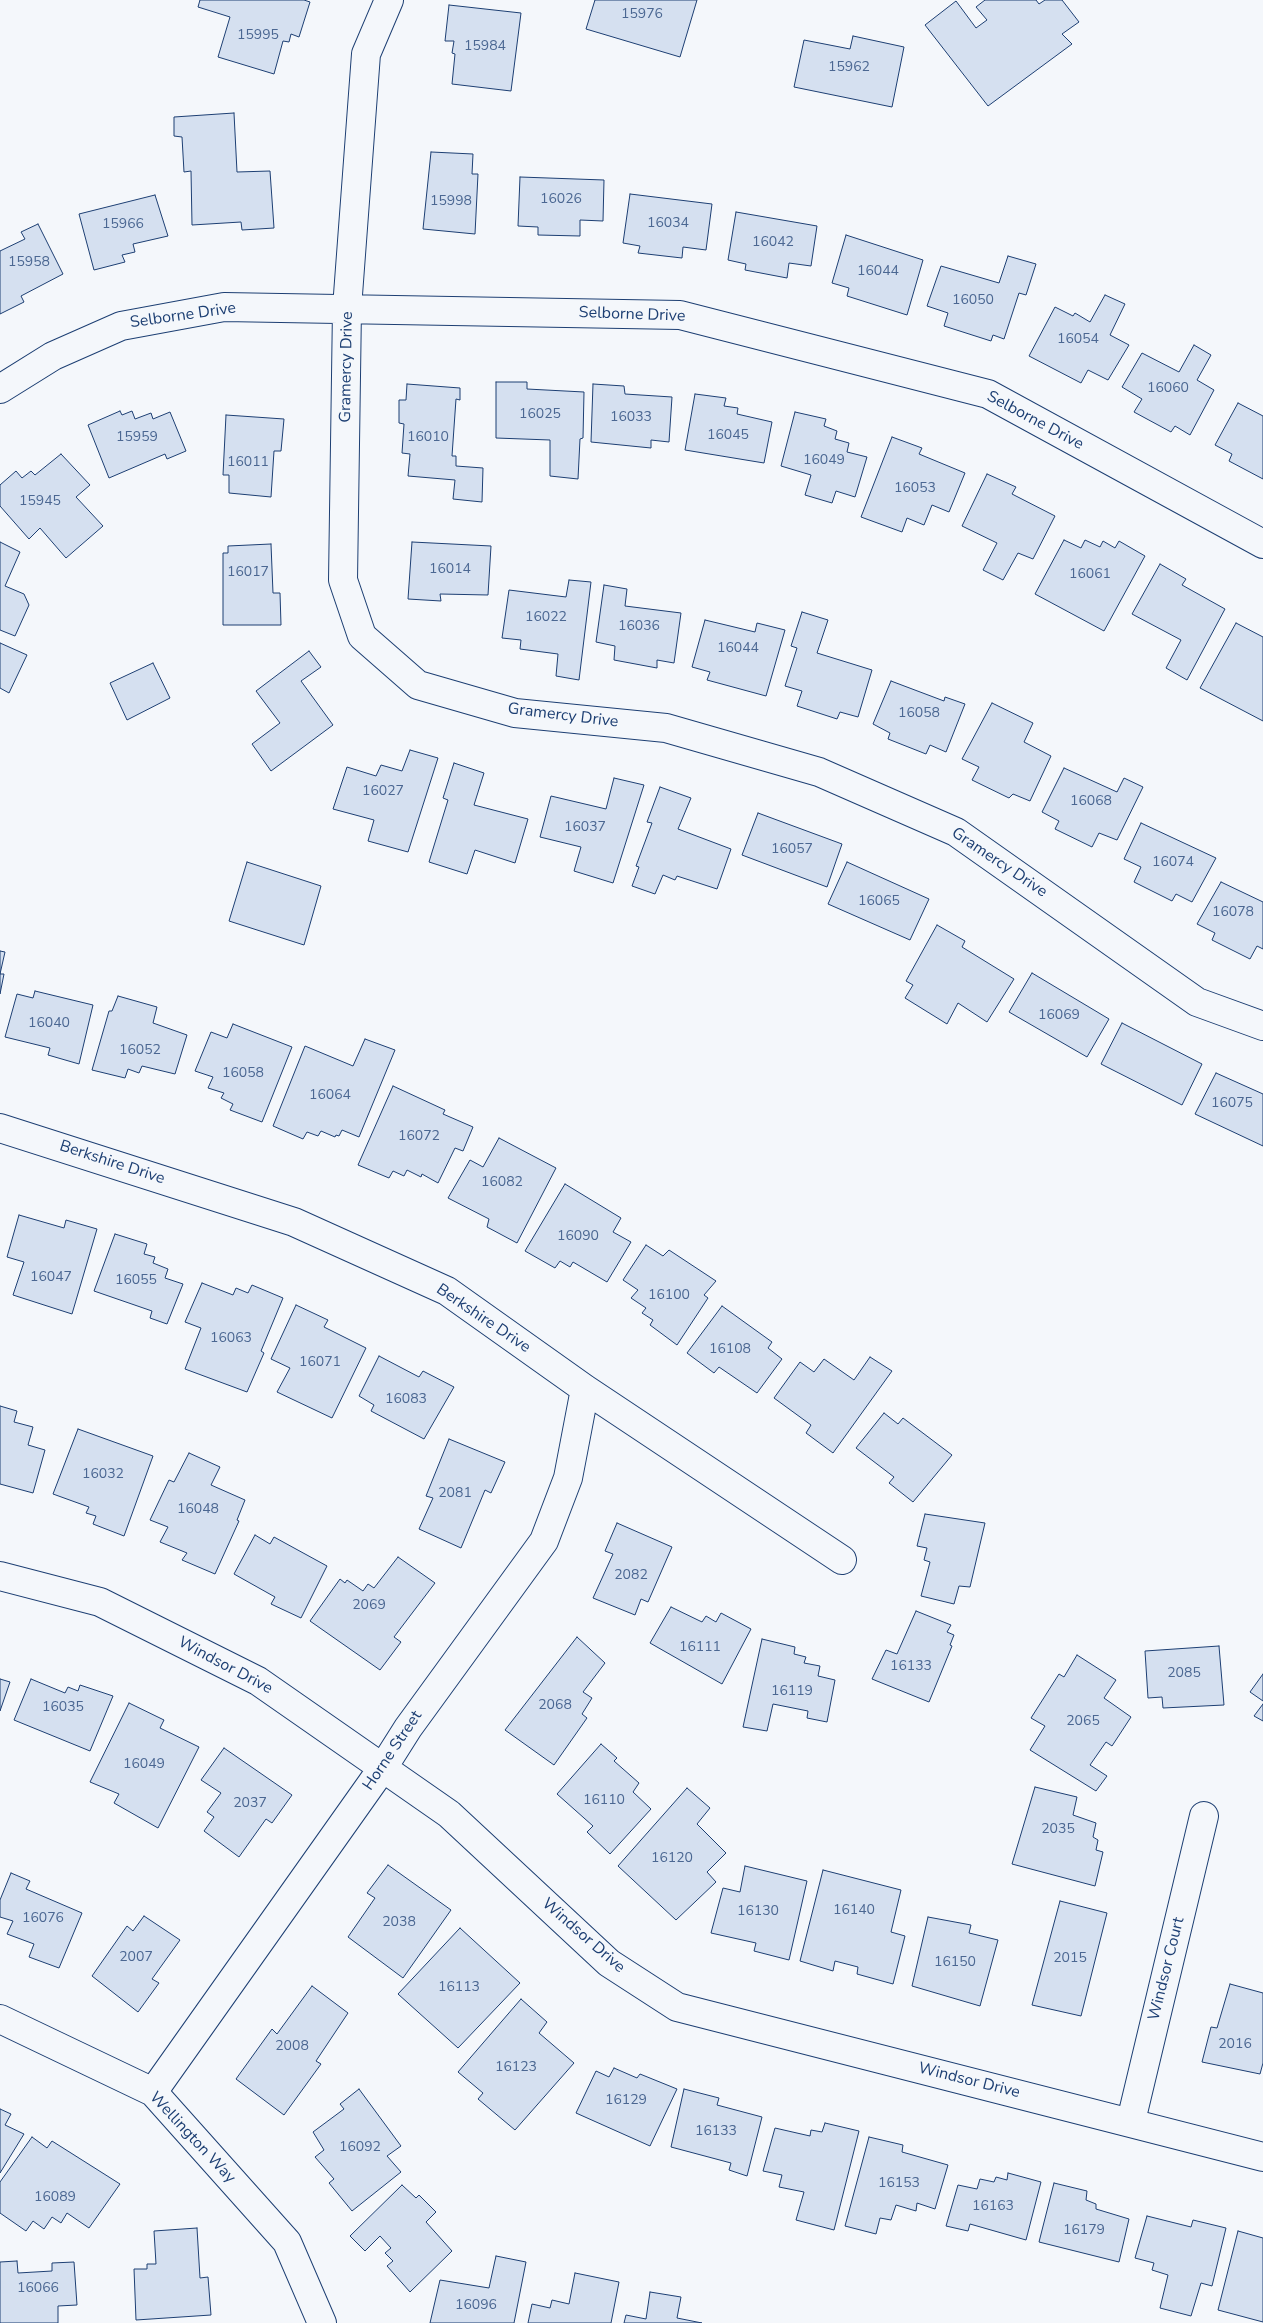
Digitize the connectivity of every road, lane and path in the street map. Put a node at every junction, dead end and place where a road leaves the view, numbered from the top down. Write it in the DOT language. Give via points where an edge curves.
graph roads {
  1 [pos="389,0"];
  2 [pos="347,308"];
  3 [pos="0,389"];
  4 [pos="1263,544"];
  5 [pos="1263,1026"];
  6 [pos="0,1128"];
  7 [pos="585,1389"];
  8 [pos="842,1560"];
  9 [pos="0,1576"];
  10 [pos="384,1766"];
  11 [pos="1204,1816"];
  12 [pos="0,2019"];
  13 [pos="153,2092"];
  14 [pos="1131,2121"];
  15 [pos="1263,2157"];
  16 [pos="322,2323"];
  1 -- 2 [label="street, Gramercy Drive" via="366,54"];
  2 -- 3 [label="street, Selborne Drive" via="224,307 121,326 53,356"];
  2 -- 4 [label="street, Selborne Drive" via="680,315 959,386 988,394"];
  2 -- 5 [label="street, Gramercy Drive" via="343,580 362,636 418,686 515,713 666,728 818,772 956,832 1197,1002"];
  6 -- 7 [label="street, Berkshire Drive" via="294,1222 447,1292"];
  7 -- 8 [label="street, Berkshire Drive"];
  7 -- 10 [label="street, Horne Street" via="568,1478 544,1541"];
  9 -- 10 [label="street, Windsor Drive" via="100,1602 258,1681"];
  10 -- 13 [label="street, Horne Street"];
  10 -- 14 [label="street, Windsor Drive" via="450,1814 609,1963 677,2007"];
  11 -- 14 [label="street, Windsor Court"];
  12 -- 13 [label="street, Wellington Way"];
  13 -- 16 [label="street, Wellington Way" via="286,2242"];
  14 -- 15 [label="street, Windsor Drive"];
}
